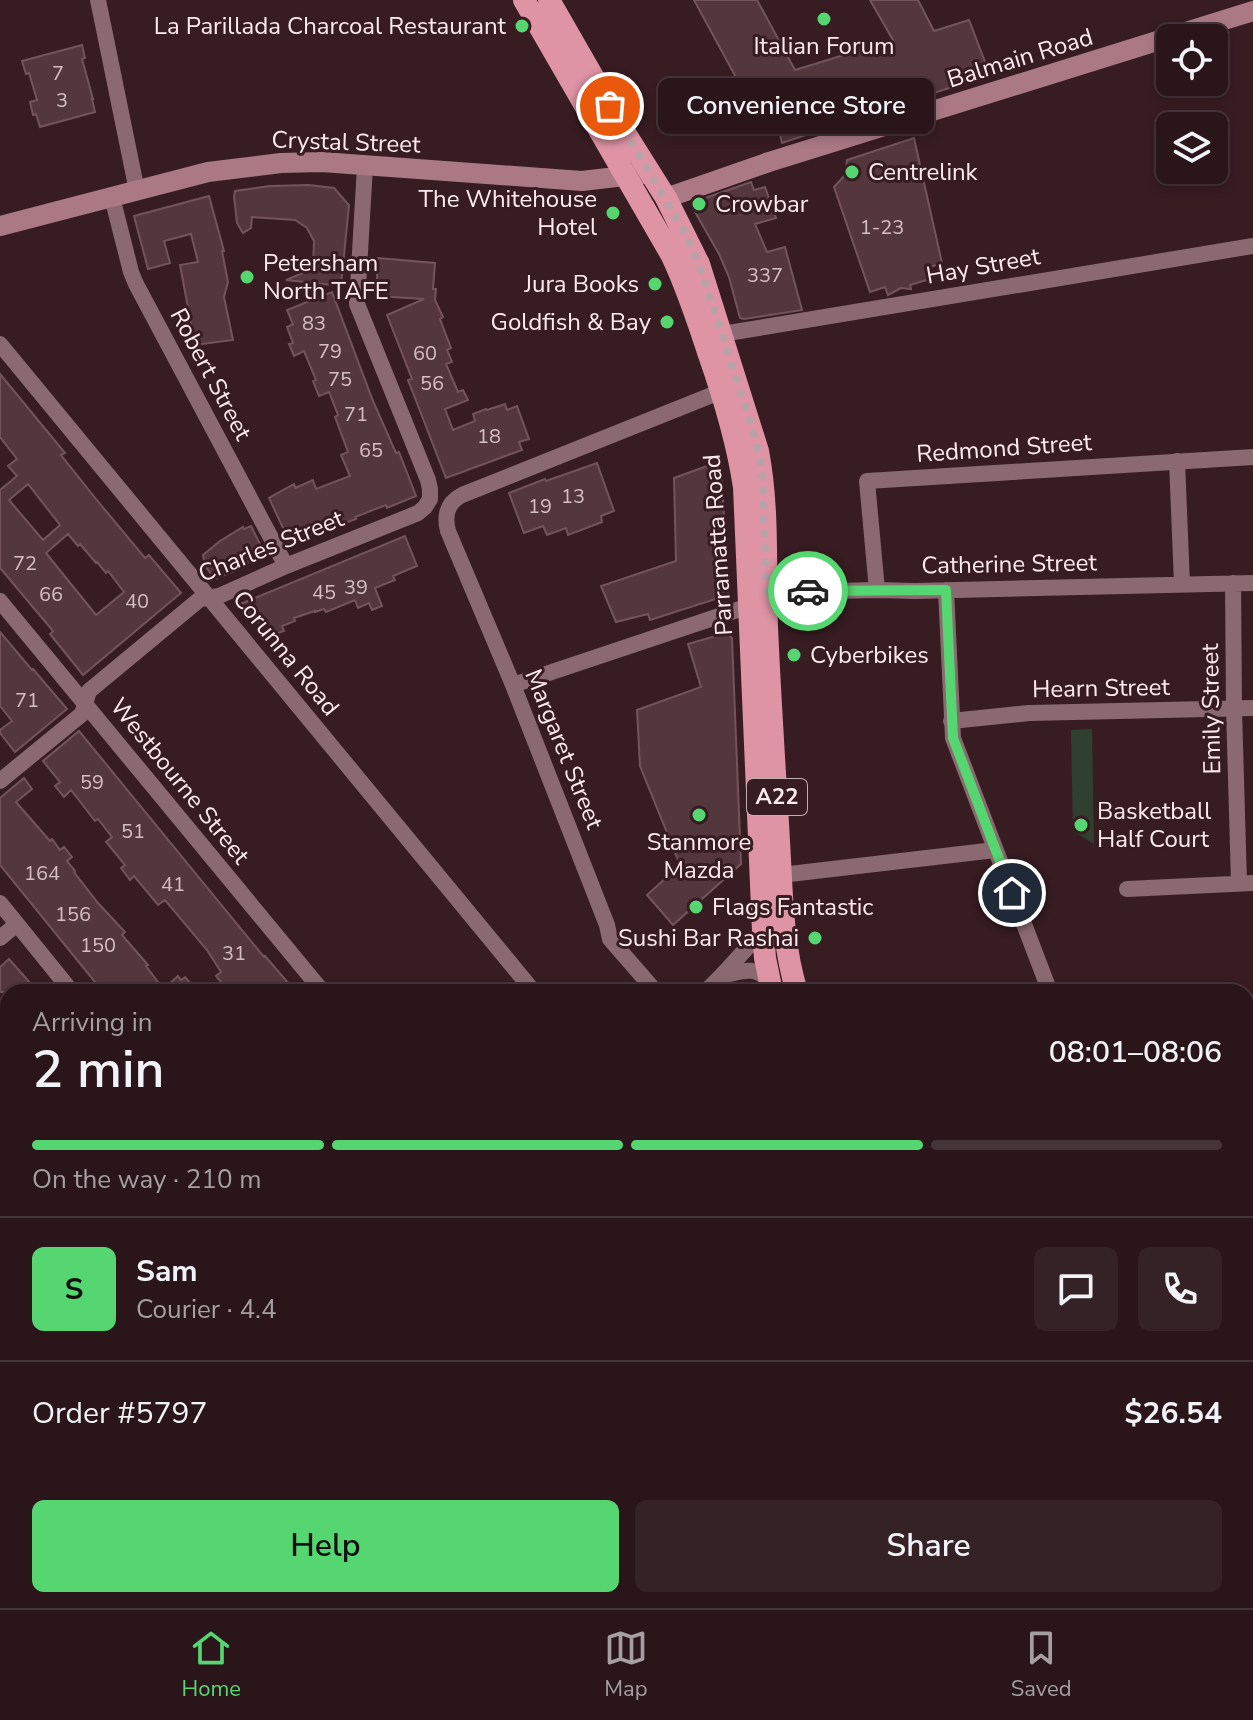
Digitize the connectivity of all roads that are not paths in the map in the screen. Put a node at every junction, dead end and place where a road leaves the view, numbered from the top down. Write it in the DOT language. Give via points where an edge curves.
graph roads {
  1 [pos="98,0"];
  2 [pos="524,0"];
  3 [pos="549,0"];
  4 [pos="1253,11"];
  5 [pos="365,166"];
  6 [pos="650,173"];
  7 [pos="626,176"];
  8 [pos="137,191"];
  9 [pos="112,197"];
  10 [pos="666,198"];
  11 [pos="0,226"];
  12 [pos="1253,246"];
  13 [pos="722,334"];
  14 [pos="0,344"];
  15 [pos="722,391"];
  16 [pos="1253,457"];
  17 [pos="1177,461"];
  18 [pos="286,566"];
  19 [pos="1233,583"];
  20 [pos="1253,583"];
  21 [pos="1182,584"];
  22 [pos="877,590"];
  23 [pos="946,590"];
  24 [pos="209,597"];
  25 [pos="0,601"];
  26 [pos="758,603"];
  27 [pos="513,685"];
  28 [pos="85,702"];
  29 [pos="1253,708"];
  30 [pos="1234,709"];
  31 [pos="951,721"];
  32 [pos="0,781"];
  33 [pos="995,850"];
  34 [pos="781,875"];
  35 [pos="1246,883"];
  36 [pos="1127,889"];
  37 [pos="0,903"];
  38 [pos="17,924"];
  39 [pos="763,931"];
  40 [pos="0,938"];
  41 [pos="725,975"];
  42 [pos="66,984"];
  43 [pos="316,984"];
  44 [pos="527,984"];
  45 [pos="649,984"];
  46 [pos="714,984"];
  47 [pos="770,984"];
  48 [pos="771,984"];
  49 [pos="794,984"];
  50 [pos="1047,984"];
  1 -- 8 [label="street"];
  2 -- 7 [label="highway, Parramatta Road / A22"];
  3 -- 6 [label="highway, Parramatta Road / A22"];
  4 -- 10 [label="main road, Balmain Road"];
  5 -- 7 [label="main road, Crystal Street" via="582,181"];
  5 -- 8 [label="main road, Crystal Street" via="311,160 281,163 208,172"];
  5 -- 18 [label="street, Charles Street" via="357,304 428,480 430,499 418,513"];
  6 -- 7 [label="main road, Crystal Street"];
  6 -- 10 [label="highway, Parramatta Road / A22"];
  7 -- 15 [label="highway, Parramatta Road / A22" via="683,279"];
  8 -- 9 [label="main road, Crystal Street"];
  9 -- 11 [label="main road, Crystal Street"];
  9 -- 18 [label="street, Robert Street" via="136,284"];
  10 -- 13 [label="highway, Parramatta Road / A22" via="699,264"];
  12 -- 13 [label="street, Hay Street"];
  13 -- 26 [label="highway, Parramatta Road / A22" via="762,469"];
  14 -- 24 [label="street, Corunna Road"];
  15 -- 26 [label="highway, Parramatta Road / A22" via="744,487"];
  15 -- 27 [label="street, Margaret Street" via="462,495 450,505 448,531"];
  16 -- 17 [label="street, Redmond Street"];
  17 -- 21 [label="street"];
  17 -- 22 [label="street, Redmond Street" via="867,481"];
  18 -- 24 [label="street, Charles Street"];
  19 -- 20 [label="street, Catherine Street"];
  19 -- 21 [label="street, Catherine Street"];
  19 -- 30 [label="street, Emily Street"];
  21 -- 23 [label="street, Catherine Street"];
  22 -- 23 [label="street, Catherine Street"];
  22 -- 26 [label="street, Catherine Street" via="791,592"];
  23 -- 31 [label="street"];
  24 -- 28 [label="street, Charles Street" via="89,691"];
  24 -- 44 [label="street, Corunna Road"];
  25 -- 28 [label="street, Westbourne Street"];
  26 -- 27 [label="street, Catherine Street"];
  26 -- 34 [label="highway, Parramatta Road / A22"];
  26 -- 39 [label="highway, Parramatta Road / A22"];
  27 -- 45 [label="street, Margaret Street" via="610,939"];
  28 -- 32 [label="street, Charles Street" via="82,714"];
  28 -- 43 [label="street, Westbourne Street"];
  29 -- 30 [label="street, Hearn Street"];
  30 -- 31 [label="street, Hearn Street" via="1029,713"];
  30 -- 35 [label="street, Emily Street"];
  31 -- 33 [label="street"];
  33 -- 34 [label="street"];
  33 -- 50 [label="street"];
  34 -- 49 [label="highway, Parramatta Road / A22"];
  35 -- 36 [label="street"];
  37 -- 38 [label="street"];
  38 -- 40 [label="street"];
  38 -- 42 [label="street"];
  39 -- 41 [label="street"];
  39 -- 48 [label="highway, Parramatta Road / A22"];
  41 -- 46 [label="street"];
  41 -- 47 [label="street" via="750,969"];
}
